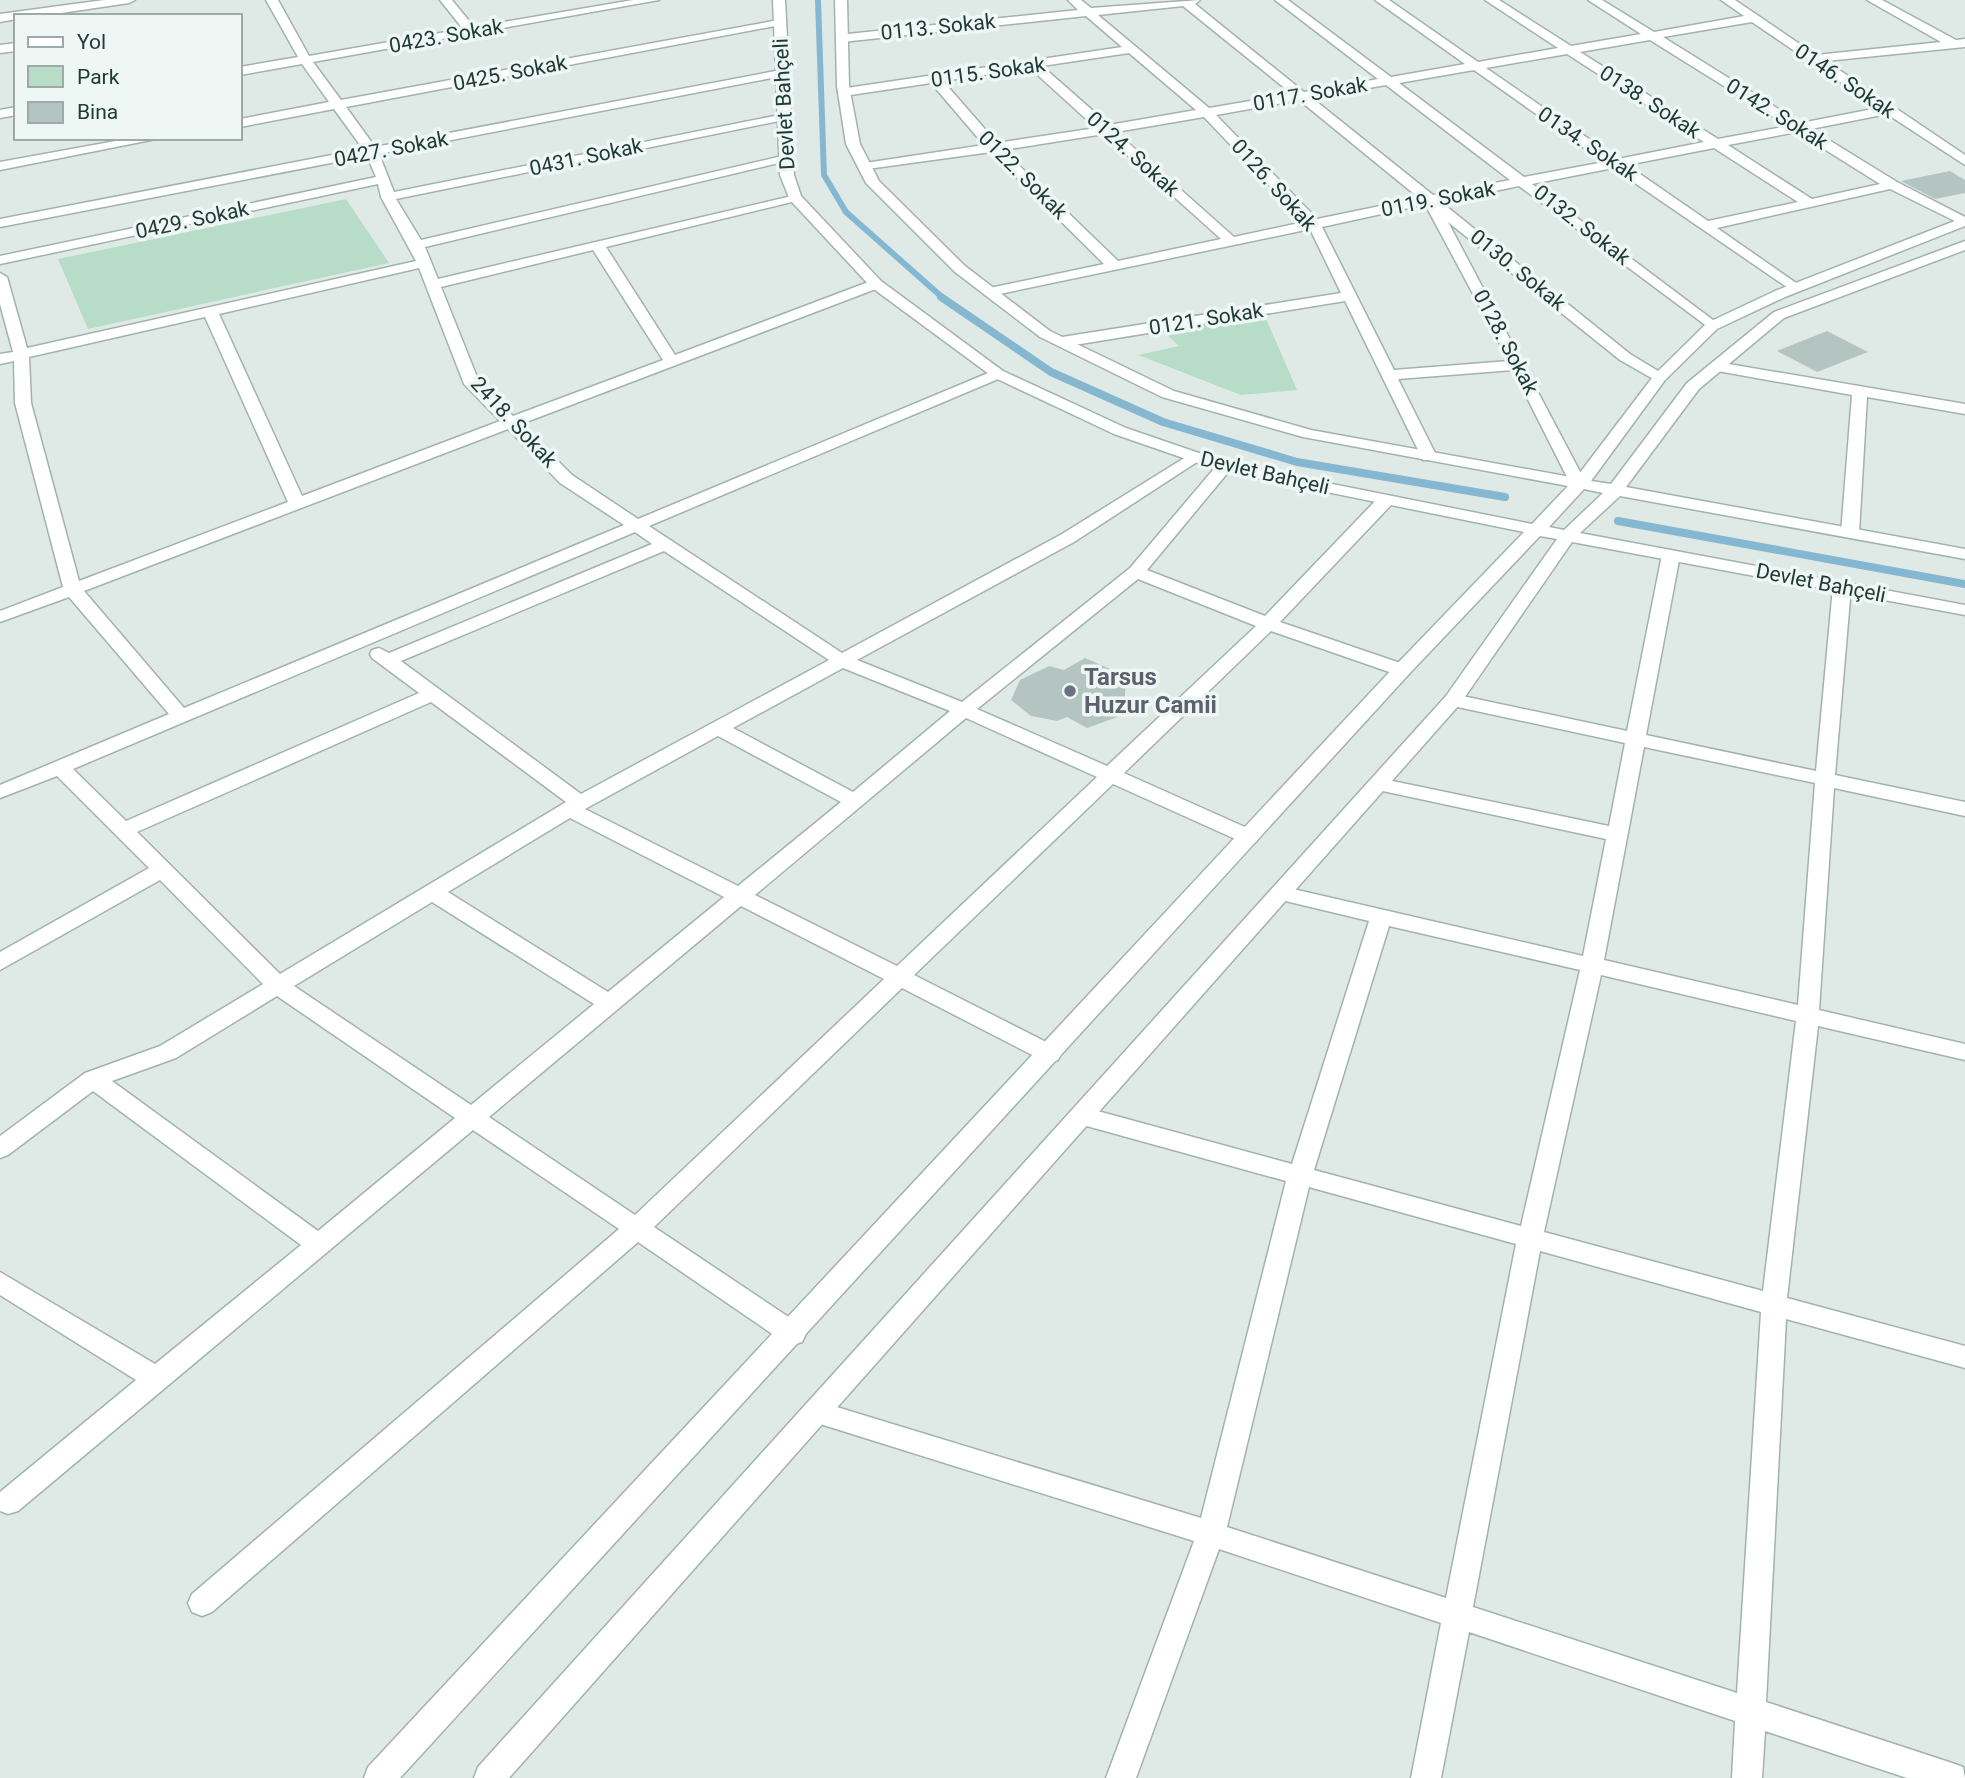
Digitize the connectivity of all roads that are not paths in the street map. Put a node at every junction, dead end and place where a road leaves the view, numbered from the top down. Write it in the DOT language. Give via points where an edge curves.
graph roads {
  1 [pos="129,0"];
  2 [pos="272,0"];
  3 [pos="446,0"];
  4 [pos="653,0"];
  5 [pos="779,0"];
  6 [pos="841,0"];
  7 [pos="1074,0"];
  8 [pos="1202,0"];
  9 [pos="1281,0"];
  10 [pos="1381,0"];
  11 [pos="1491,0"];
  12 [pos="1594,0"];
  13 [pos="1727,0"];
  14 [pos="1873,0"];
  15 [pos="1184,1"];
  16 [pos="91,11"];
  17 [pos="1088,12"];
  18 [pos="52,14"];
  19 [pos="1755,18"];
  20 [pos="780,21"];
  21 [pos="471,31"];
  22 [pos="1650,36"];
  23 [pos="842,38"];
  24 [pos="1959,43"];
  25 [pos="1132,49"];
  26 [pos="1569,50"];
  27 [pos="1813,59"];
  28 [pos="305,60"];
  29 [pos="1035,66"];
  30 [pos="1473,66"];
  31 [pos="242,71"];
  32 [pos="782,72"];
  33 [pos="935,80"];
  34 [pos="1388,81"];
  35 [pos="844,92"];
  36 [pos="1300,96"];
  37 [pos="338,106"];
  38 [pos="1887,110"];
  39 [pos="1206,112"];
  40 [pos="784,116"];
  41 [pos="242,123"];
  42 [pos="1800,128"];
  43 [pos="1105,130"];
  44 [pos="144,140"];
  45 [pos="1714,144"];
  46 [pos="993,148"];
  47 [pos="372,152"];
  48 [pos="786,157"];
  49 [pos="1965,161"];
  50 [pos="1617,163"];
  51 [pos="0,166"];
  52 [pos="865,167"];
  53 [pos="384,179"];
  54 [pos="1525,181"];
  55 [pos="1892,185"];
  56 [pos="388,197"];
  57 [pos="795,197"];
  58 [pos="1429,200"];
  59 [pos="1809,203"];
  60 [pos="1965,221"];
  61 [pos="0,223"];
  62 [pos="1314,224"];
  63 [pos="1706,226"];
  64 [pos="1231,241"];
  65 [pos="417,245"];
  66 [pos="597,245"];
  67 [pos="1965,245"];
  68 [pos="0,260"];
  69 [pos="425,262"];
  70 [pos="1115,265"];
  71 [pos="0,277"];
  72 [pos="876,284"];
  73 [pos="433,285"];
  74 [pos="1794,288"];
  75 [pos="990,292"];
  76 [pos="1349,296"];
  77 [pos="210,311"];
  78 [pos="1712,326"];
  79 [pos="1062,342"];
  80 [pos="21,354"];
  81 [pos="0,359"];
  82 [pos="671,361"];
  83 [pos="1519,365"];
  84 [pos="1717,367"];
  85 [pos="998,374"];
  86 [pos="1388,375"];
  87 [pos="1660,377"];
  88 [pos="1860,391"];
  89 [pos="1965,409"];
  90 [pos="510,422"];
  91 [pos="1195,457"];
  92 [pos="1429,457"];
  93 [pos="1224,467"];
  94 [pos="1579,485"];
  95 [pos="1615,491"];
  96 [pos="1386,500"];
  97 [pos="297,503"];
  98 [pos="635,525"];
  99 [pos="1538,530"];
  100 [pos="1850,533"];
  101 [pos="1567,536"];
  102 [pos="664,545"];
  103 [pos="1965,554"];
  104 [pos="1671,555"];
  105 [pos="1136,572"];
  106 [pos="1842,587"];
  107 [pos="72,589"];
  108 [pos="1965,610"];
  109 [pos="0,617"];
  110 [pos="1268,624"];
  111 [pos="361,640"];
  112 [pos="388,660"];
  113 [pos="842,661"];
  114 [pos="1402,670"];
  115 [pos="433,694"];
  116 [pos="1453,700"];
  117 [pos="964,710"];
  118 [pos="181,716"];
  119 [pos="718,728"];
  120 [pos="1634,738"];
  121 [pos="60,767"];
  122 [pos="1108,776"];
  123 [pos="1825,779"];
  124 [pos="1378,783"];
  125 [pos="0,792"];
  126 [pos="855,801"];
  127 [pos="574,806"];
  128 [pos="1965,809"];
  129 [pos="124,830"];
  130 [pos="1617,835"];
  131 [pos="1249,837"];
  132 [pos="162,870"];
  133 [pos="432,892"];
  134 [pos="1280,893"];
  135 [pos="739,897"];
  136 [pos="1381,916"];
  137 [pos="0,962"];
  138 [pos="1592,965"];
  139 [pos="901,976"];
  140 [pos="278,986"];
  141 [pos="610,1004"];
  142 [pos="1808,1015"];
  143 [pos="1965,1052"];
  144 [pos="1050,1054"];
  145 [pos="93,1079"];
  146 [pos="1083,1116"];
  147 [pos="471,1119"];
  148 [pos="0,1149"];
  149 [pos="1300,1175"];
  150 [pos="636,1229"];
  151 [pos="1530,1238"];
  152 [pos="319,1245"];
  153 [pos="0,1282"];
  154 [pos="1774,1304"];
  155 [pos="793,1334"];
  156 [pos="1965,1357"];
  157 [pos="157,1379"];
  158 [pos="817,1412"];
  159 [pos="8,1502"];
  160 [pos="1212,1534"];
  161 [pos="202,1604"];
  162 [pos="1455,1615"];
  163 [pos="1752,1712"];
  164 [pos="379,1778"];
  165 [pos="489,1778"];
  166 [pos="1121,1778"];
  167 [pos="1426,1778"];
  168 [pos="1747,1778"];
  169 [pos="1952,1778"];
  1 -- 16 [label="street"];
  2 -- 28 [label="street, 2418. Sokak"];
  3 -- 21 [label="street"];
  4 -- 21 [label="street, 0423. Sokak"];
  5 -- 20 [label="street, Devlet Bahçeli"];
  6 -- 23 [label="street, Devlet Bahçeli"];
  7 -- 17 [label="street, 0126. Sokak"];
  8 -- 15 [label="street, 0113. Sokak"];
  9 -- 34 [label="street, 0132. Sokak"];
  10 -- 30 [label="street, 0134. Sokak"];
  11 -- 26 [label="street, 0138. Sokak"];
  12 -- 22 [label="street, 0142. Sokak"];
  13 -- 19 [label="street, 0146. Sokak"];
  14 -- 24 [label="street"];
  15 -- 17 [label="street, 0113. Sokak"];
  15 -- 36 [label="street, 0130. Sokak"];
  16 -- 18 [label="street"];
  17 -- 23 [label="street, 0113. Sokak"];
  17 -- 25 [label="street, 0126. Sokak"];
  19 -- 22 [label="street, 0117. Sokak"];
  19 -- 27 [label="street, 0146. Sokak"];
  20 -- 32 [label="street, Devlet Bahçeli"];
  20 -- 37 [label="street, 0425. Sokak"];
  21 -- 28 [label="street, 0423. Sokak"];
  22 -- 26 [label="street, 0117. Sokak"];
  22 -- 42 [label="street, 0142. Sokak"];
  23 -- 35 [label="street, Devlet Bahçeli"];
  24 -- 27 [label="street"];
  25 -- 29 [label="street, 0115. Sokak"];
  25 -- 39 [label="street, 0126. Sokak"];
  26 -- 30 [label="street, 0117. Sokak"];
  26 -- 45 [label="street, 0138. Sokak"];
  27 -- 38 [label="street, 0146. Sokak"];
  28 -- 31 [label="street, 0423. Sokak"];
  28 -- 37 [label="street, 2418. Sokak"];
  29 -- 33 [label="street, 0115. Sokak"];
  29 -- 43 [label="street, 0124. Sokak"];
  30 -- 34 [label="street, 0117. Sokak"];
  30 -- 50 [label="street, 0134. Sokak"];
  32 -- 40 [label="street, Devlet Bahçeli"];
  32 -- 47 [label="street, 0427. Sokak"];
  33 -- 35 [label="street, 0115. Sokak"];
  33 -- 46 [label="street, 0122. Sokak"];
  34 -- 36 [label="street, 0117. Sokak"];
  34 -- 54 [label="street, 0132. Sokak"];
  35 -- 52 [label="street, Devlet Bahçeli" via="853,144"];
  36 -- 39 [label="street, 0117. Sokak"];
  36 -- 58 [label="street, 0130. Sokak"];
  37 -- 41 [label="street, 0425. Sokak"];
  37 -- 47 [label="street, 2418. Sokak"];
  38 -- 42 [label="street, 0119. Sokak"];
  38 -- 49 [label="street, 0146. Sokak"];
  39 -- 43 [label="street, 0117. Sokak"];
  39 -- 62 [label="street, 0126. Sokak"];
  40 -- 48 [label="street, Devlet Bahçeli"];
  40 -- 56 [label="street, 0431. Sokak"];
  42 -- 45 [label="street, 0119. Sokak"];
  42 -- 55 [label="street, 0142. Sokak"];
  43 -- 46 [label="street, 0117. Sokak"];
  43 -- 64 [label="street, 0124. Sokak"];
  44 -- 51 [label="street"];
  45 -- 50 [label="street, 0119. Sokak"];
  45 -- 59 [label="street, 0138. Sokak"];
  46 -- 52 [label="street, 0117. Sokak"];
  46 -- 70 [label="street, 0122. Sokak"];
  47 -- 53 [label="street, 2418. Sokak"];
  47 -- 61 [label="street, 0427. Sokak"];
  48 -- 57 [label="street, Devlet Bahçeli" via="786,174"];
  48 -- 65 [label="street"];
  50 -- 54 [label="street, 0119. Sokak"];
  50 -- 63 [label="street, 0134. Sokak"];
  52 -- 75 [label="street, Devlet Bahçeli" via="883,193"];
  53 -- 56 [label="street, 2418. Sokak"];
  53 -- 68 [label="street, 0429. Sokak"];
  54 -- 58 [label="street, 0119. Sokak"];
  54 -- 78 [label="street, 0132. Sokak"];
  55 -- 59 [label="street"];
  55 -- 60 [label="street, 0142. Sokak"];
  56 -- 65 [label="street, 2418. Sokak"];
  57 -- 66 [label="street"];
  57 -- 72 [label="street, Devlet Bahçeli"];
  58 -- 62 [label="street, 0119. Sokak"];
  58 -- 83 [label="street, 0128. Sokak"];
  58 -- 87 [label="street, 0130. Sokak" via="1614,348"];
  59 -- 63 [label="street"];
  60 -- 74 [label="street"];
  62 -- 64 [label="street, 0119. Sokak"];
  62 -- 76 [label="street, 0126. Sokak"];
  63 -- 74 [label="street, 0134. Sokak"];
  64 -- 70 [label="street, 0119. Sokak"];
  65 -- 69 [label="street, 2418. Sokak"];
  66 -- 73 [label="street"];
  66 -- 82 [label="street"];
  67 -- 84 [label="street" via="1779,315"];
  69 -- 73 [label="street, 2418. Sokak"];
  69 -- 77 [label="street"];
  70 -- 75 [label="street, 0119. Sokak"];
  71 -- 80 [label="street"];
  72 -- 82 [label="street"];
  72 -- 85 [label="street, Devlet Bahçeli"];
  73 -- 90 [label="street, 2418. Sokak" via="472,384"];
  74 -- 78 [label="street"];
  75 -- 79 [label="street, Devlet Bahçeli"];
  76 -- 79 [label="street, 0121. Sokak"];
  76 -- 86 [label="street, 0126. Sokak"];
  77 -- 80 [label="street"];
  77 -- 97 [label="street"];
  78 -- 87 [label="street"];
  79 -- 92 [label="street, Devlet Bahçeli" via="1168,394 1309,435"];
  80 -- 81 [label="street"];
  80 -- 107 [label="street" via="23,403"];
  82 -- 90 [label="street"];
  83 -- 86 [label="street"];
  83 -- 94 [label="street, 0128. Sokak"];
  84 -- 88 [label="street"];
  84 -- 95 [label="street" via="1693,386"];
  85 -- 91 [label="street, Devlet Bahçeli" via="1120,431"];
  85 -- 98 [label="street"];
  86 -- 92 [label="street, 0126. Sokak"];
  87 -- 94 [label="street"];
  88 -- 89 [label="street"];
  88 -- 100 [label="street"];
  90 -- 97 [label="street"];
  90 -- 98 [label="street, 2418. Sokak" via="566,479"];
  91 -- 93 [label="street, Devlet Bahçeli"];
  91 -- 113 [label="street" via="1068,538"];
  92 -- 94 [label="street, Devlet Bahçeli"];
  93 -- 96 [label="street, Devlet Bahçeli"];
  93 -- 105 [label="street"];
  94 -- 95 [label="street, Devlet Bahçeli"];
  94 -- 99 [label="street"];
  95 -- 100 [label="street, Devlet Bahçeli"];
  95 -- 101 [label="street"];
  96 -- 99 [label="street, Devlet Bahçeli"];
  96 -- 110 [label="street"];
  97 -- 107 [label="street"];
  98 -- 102 [label="street, 2418. Sokak"];
  98 -- 111 [label="street"];
  99 -- 101 [label="street, Devlet Bahçeli"];
  99 -- 114 [label="street"];
  100 -- 103 [label="street, Devlet Bahçeli"];
  101 -- 104 [label="street, Devlet Bahçeli"];
  101 -- 116 [label="street"];
  102 -- 112 [label="street"];
  102 -- 113 [label="street, 2418. Sokak"];
  104 -- 106 [label="street, Devlet Bahçeli"];
  104 -- 120 [label="street"];
  105 -- 110 [label="street"];
  105 -- 117 [label="street"];
  106 -- 108 [label="street, Devlet Bahçeli"];
  106 -- 123 [label="street"];
  107 -- 109 [label="street"];
  107 -- 118 [label="street"];
  110 -- 114 [label="street"];
  110 -- 122 [label="street"];
  111 -- 112 [label="street"];
  111 -- 118 [label="street"];
  112 -- 115 [label="street"];
  113 -- 117 [label="street, 2418. Sokak"];
  113 -- 119 [label="street"];
  114 -- 131 [label="street"];
  115 -- 127 [label="street"];
  115 -- 129 [label="street"];
  116 -- 120 [label="street"];
  116 -- 124 [label="street"];
  117 -- 122 [label="street, 2418. Sokak"];
  117 -- 126 [label="street"];
  118 -- 121 [label="street"];
  119 -- 126 [label="street"];
  119 -- 127 [label="street"];
  120 -- 123 [label="street"];
  120 -- 130 [label="street"];
  121 -- 125 [label="street"];
  121 -- 129 [label="street"];
  122 -- 131 [label="street, 2418. Sokak"];
  122 -- 139 [label="street"];
  123 -- 128 [label="street"];
  123 -- 142 [label="street"];
  124 -- 130 [label="street"];
  124 -- 134 [label="street"];
  126 -- 135 [label="street"];
  127 -- 133 [label="street"];
  127 -- 135 [label="street"];
  129 -- 132 [label="street"];
  130 -- 138 [label="street"];
  131 -- 144 [label="street"];
  132 -- 137 [label="street"];
  132 -- 140 [label="street"];
  133 -- 140 [label="street"];
  133 -- 141 [label="street"];
  134 -- 136 [label="street"];
  134 -- 146 [label="street"];
  135 -- 139 [label="street"];
  135 -- 141 [label="street"];
  136 -- 138 [label="street"];
  136 -- 149 [label="street"];
  138 -- 142 [label="street"];
  138 -- 151 [label="street"];
  139 -- 144 [label="street"];
  139 -- 150 [label="street"];
  140 -- 145 [label="street" via="168,1052"];
  140 -- 147 [label="street"];
  141 -- 147 [label="street"];
  142 -- 143 [label="street"];
  142 -- 154 [label="street"];
  144 -- 155 [label="street"];
  145 -- 148 [label="street"];
  145 -- 152 [label="street"];
  146 -- 149 [label="street"];
  146 -- 158 [label="street"];
  147 -- 150 [label="street"];
  147 -- 152 [label="street"];
  149 -- 151 [label="street"];
  149 -- 160 [label="street"];
  150 -- 155 [label="street"];
  150 -- 161 [label="street"];
  151 -- 154 [label="street"];
  151 -- 162 [label="street"];
  152 -- 157 [label="street"];
  153 -- 157 [label="street"];
  154 -- 156 [label="street"];
  154 -- 163 [label="street"];
  155 -- 164 [label="street"];
  157 -- 159 [label="street"];
  158 -- 160 [label="street"];
  158 -- 165 [label="street"];
  160 -- 162 [label="street"];
  160 -- 166 [label="street"];
  162 -- 163 [label="street"];
  162 -- 167 [label="street"];
  163 -- 168 [label="street"];
  163 -- 169 [label="street"];
}
